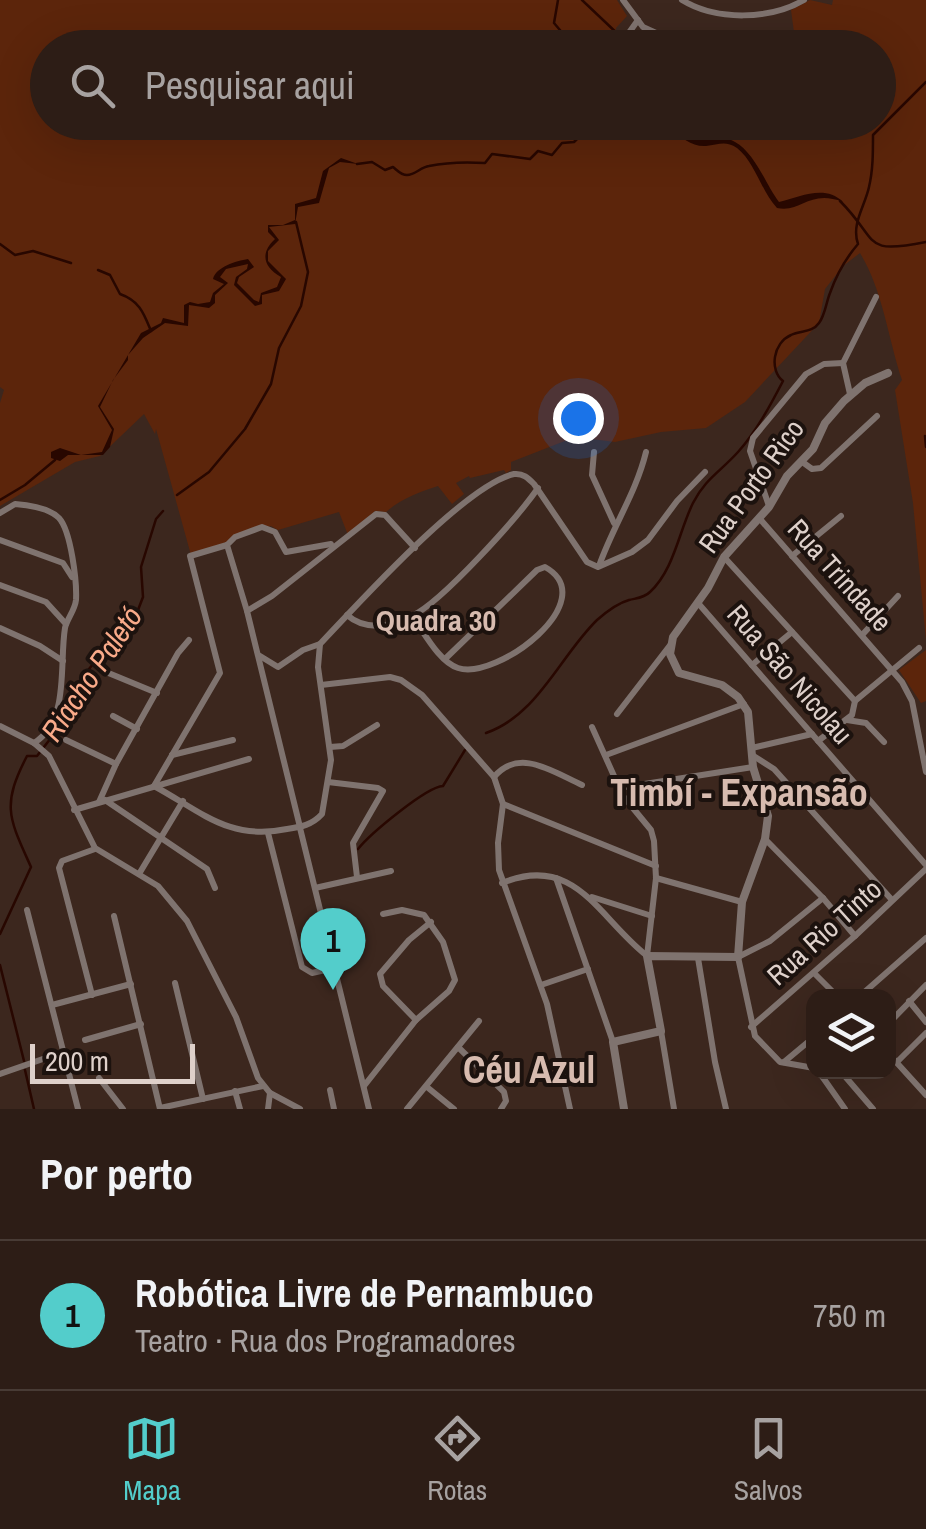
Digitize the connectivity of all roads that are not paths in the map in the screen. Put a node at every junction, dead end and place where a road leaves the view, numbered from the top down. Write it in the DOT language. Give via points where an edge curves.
graph roads {
  1 [pos="624,0"];
  2 [pos="682,0"];
  3 [pos="804,0"];
  4 [pos="638,20"];
  5 [pos="630,30"];
  6 [pos="650,30"];
  7 [pos="876,297"];
  8 [pos="843,362"];
  9 [pos="888,373"];
  10 [pos="850,394"];
  11 [pos="877,416"];
  12 [pos="594,452"];
  13 [pos="646,452"];
  14 [pos="801,462"];
  15 [pos="705,472"];
  16 [pos="540,491"];
  17 [pos="770,507"];
  18 [pos="0,513"];
  19 [pos="840,516"];
  20 [pos="760,518"];
  21 [pos="614,523"];
  22 [pos="0,540"];
  23 [pos="337,543"];
  24 [pos="227,545"];
  25 [pos="416,548"];
  26 [pos="792,556"];
  27 [pos="724,557"];
  28 [pos="598,567"];
  29 [pos="75,583"];
  30 [pos="0,586"];
  31 [pos="898,596"];
  32 [pos="698,603"];
  33 [pos="247,610"];
  34 [pos="347,616"];
  35 [pos="412,616"];
  36 [pos="66,624"];
  37 [pos="0,628"];
  38 [pos="792,632"];
  39 [pos="862,634"];
  40 [pos="189,640"];
  41 [pos="320,644"];
  42 [pos="671,644"];
  43 [pos="918,648"];
  44 [pos="260,656"];
  45 [pos="444,659"];
  46 [pos="63,660"];
  47 [pos="752,666"];
  48 [pos="278,667"];
  49 [pos="892,668"];
  50 [pos="106,672"];
  51 [pos="321,685"];
  52 [pos="268,690"];
  53 [pos="157,692"];
  54 [pos="855,701"];
  55 [pos="744,704"];
  56 [pos="617,714"];
  57 [pos="114,716"];
  58 [pos="846,720"];
  59 [pos="377,725"];
  60 [pos="0,726"];
  61 [pos="592,726"];
  62 [pos="137,729"];
  63 [pos="812,734"];
  64 [pos="66,740"];
  65 [pos="233,740"];
  66 [pos="818,742"];
  67 [pos="884,742"];
  68 [pos="330,746"];
  69 [pos="40,748"];
  70 [pos="752,752"];
  71 [pos="606,755"];
  72 [pos="171,756"];
  73 [pos="249,760"];
  74 [pos="116,764"];
  75 [pos="754,768"];
  76 [pos="926,772"];
  77 [pos="494,777"];
  78 [pos="328,782"];
  79 [pos="582,785"];
  80 [pos="154,786"];
  81 [pos="619,788"];
  82 [pos="102,801"];
  83 [pos="183,801"];
  84 [pos="502,804"];
  85 [pos="74,810"];
  86 [pos="300,827"];
  87 [pos="268,833"];
  88 [pos="160,838"];
  89 [pos="764,838"];
  90 [pos="95,848"];
  91 [pos="656,866"];
  92 [pos="926,867"];
  93 [pos="391,870"];
  94 [pos="140,874"];
  95 [pos="356,877"];
  96 [pos="556,878"];
  97 [pos="656,878"];
  98 [pos="502,882"];
  99 [pos="214,888"];
  100 [pos="315,888"];
  101 [pos="591,897"];
  102 [pos="823,898"];
  103 [pos="892,900"];
  104 [pos="742,902"];
  105 [pos="27,910"];
  106 [pos="384,914"];
  107 [pos="114,916"];
  108 [pos="652,916"];
  109 [pos="431,922"];
  110 [pos="855,936"];
  111 [pos="926,938"];
  112 [pos="647,956"];
  113 [pos="738,956"];
  114 [pos="698,958"];
  115 [pos="334,968"];
  116 [pos="588,969"];
  117 [pos="814,973"];
  118 [pos="174,983"];
  119 [pos="131,984"];
  120 [pos="926,984"];
  121 [pos="541,985"];
  122 [pos="830,989"];
  123 [pos="868,989"];
  124 [pos="92,995"];
  125 [pos="910,1002"];
  126 [pos="52,1006"];
  127 [pos="896,1016"];
  128 [pos="416,1020"];
  129 [pos="479,1021"];
  130 [pos="926,1022"];
  131 [pos="141,1024"];
  132 [pos="751,1026"];
  133 [pos="660,1031"];
  134 [pos="926,1033"];
  135 [pos="85,1040"];
  136 [pos="613,1042"];
  137 [pos="806,1043"];
  138 [pos="458,1047"];
  139 [pos="62,1052"];
  140 [pos="897,1062"];
  141 [pos="783,1063"];
  142 [pos="806,1068"];
  143 [pos="0,1074"];
  144 [pos="99,1078"];
  145 [pos="825,1079"];
  146 [pos="836,1079"];
  147 [pos="849,1079"];
  148 [pos="830,1084"];
  149 [pos="264,1086"];
  150 [pos="427,1087"];
  151 [pos="363,1088"];
  152 [pos="330,1090"];
  153 [pos="235,1092"];
  154 [pos="270,1093"];
  155 [pos="926,1095"];
  156 [pos="206,1098"];
  157 [pos="184,1106"];
  158 [pos="726,1108"];
  159 [pos="78,1109"];
  160 [pos="123,1109"];
  161 [pos="160,1109"];
  162 [pos="212,1109"];
  163 [pos="240,1109"];
  164 [pos="268,1109"];
  165 [pos="300,1109"];
  166 [pos="334,1109"];
  167 [pos="369,1109"];
  168 [pos="407,1109"];
  169 [pos="454,1109"];
  170 [pos="501,1109"];
  171 [pos="570,1109"];
  172 [pos="624,1109"];
  173 [pos="674,1109"];
  174 [pos="736,1109"];
  175 [pos="845,1109"];
  176 [pos="873,1109"];
  1 -- 4 [label="street"];
  2 -- 3 [label="street" via="730,15"];
  4 -- 5 [label="street"];
  4 -- 6 [label="street"];
  7 -- 8 [label="street"];
  8 -- 10 [label="street"];
  8 -- 17 [label="street" via="806,374 753,438 750,451"];
  9 -- 10 [label="street, Rua Porto Rico"];
  10 -- 14 [label="street, Rua Porto Rico"];
  11 -- 14 [label="street" via="816,470"];
  12 -- 21 [label="street" via="592,475"];
  13 -- 21 [label="street" via="636,489"];
  14 -- 17 [label="street, Rua Porto Rico"];
  15 -- 28 [label="street" via="648,540"];
  16 -- 25 [label="street" via="520,474 492,484 462,502"];
  16 -- 28 [label="street" via="587,562"];
  16 -- 35 [label="street"];
  17 -- 20 [label="street, Rua Porto Rico"];
  18 -- 29 [label="street" via="22,504 59,518"];
  19 -- 26 [label="street"];
  20 -- 26 [label="street, Rua Trindade"];
  20 -- 27 [label="street, Rua Porto Rico"];
  21 -- 28 [label="street"];
  22 -- 29 [label="street" via="63,563"];
  23 -- 24 [label="street" via="286,552 272,530 262,527"];
  23 -- 25 [label="street" via="379,513"];
  23 -- 33 [label="street"];
  24 -- 33 [label="street"];
  24 -- 72 [label="street" via="190,556 220,673"];
  25 -- 34 [label="street"];
  26 -- 39 [label="street, Rua Trindade"];
  27 -- 32 [label="street, Rua Porto Rico"];
  27 -- 38 [label="street"];
  29 -- 36 [label="street"];
  30 -- 36 [label="street" via="46,602"];
  31 -- 39 [label="street"];
  32 -- 42 [label="street, Rua Porto Rico"];
  32 -- 47 [label="street, Rua São Nicolau"];
  33 -- 44 [label="street"];
  34 -- 35 [label="street" via="372,627"];
  34 -- 41 [label="street"];
  35 -- 45 [label="street"];
  36 -- 46 [label="street"];
  37 -- 46 [label="street"];
  38 -- 47 [label="street"];
  38 -- 54 [label="street"];
  39 -- 49 [label="street, Rua Trindade"];
  40 -- 53 [label="street"];
  41 -- 48 [label="street"];
  41 -- 51 [label="street"];
  42 -- 55 [label="street" via="679,673 722,685"];
  42 -- 56 [label="street, Rua Porto Rico"];
  43 -- 49 [label="street"];
  44 -- 48 [label="street"];
  44 -- 52 [label="street"];
  45 -- 45 [label="street" via="532,574 545,567 555,573 562,602 534,640 475,668 455,668"];
  46 -- 69 [label="street" via="54,718"];
  47 -- 63 [label="street, Rua São Nicolau"];
  48 -- 52 [label="street"];
  49 -- 54 [label="street"];
  49 -- 76 [label="street, Rua Trindade" via="912,701"];
  50 -- 53 [label="street"];
  51 -- 68 [label="street"];
  51 -- 77 [label="street" via="401,680"];
  52 -- 86 [label="street"];
  53 -- 62 [label="street"];
  54 -- 58 [label="street"];
  55 -- 70 [label="street"];
  55 -- 71 [label="street"];
  57 -- 62 [label="street"];
  58 -- 66 [label="street"];
  58 -- 67 [label="street" via="866,723"];
  59 -- 68 [label="street" via="343,746"];
  60 -- 69 [label="street"];
  61 -- 71 [label="street"];
  62 -- 74 [label="street"];
  63 -- 66 [label="street, Rua São Nicolau"];
  63 -- 70 [label="street"];
  64 -- 74 [label="street"];
  65 -- 72 [label="street"];
  66 -- 92 [label="street, Rua São Nicolau"];
  68 -- 78 [label="street"];
  69 -- 85 [label="street" via="54,763"];
  70 -- 75 [label="street"];
  70 -- 103 [label="street"];
  71 -- 81 [label="street"];
  72 -- 80 [label="street"];
  73 -- 80 [label="street"];
  74 -- 82 [label="street"];
  75 -- 81 [label="street"];
  75 -- 89 [label="street" via="767,805"];
  77 -- 79 [label="street" via="518,761"];
  77 -- 84 [label="street"];
  78 -- 86 [label="street" via="322,814"];
  78 -- 95 [label="street" via="383,792 353,843"];
  80 -- 82 [label="street"];
  80 -- 83 [label="street"];
  81 -- 91 [label="street" via="651,830"];
  82 -- 85 [label="street"];
  82 -- 88 [label="street"];
  83 -- 87 [label="street" via="232,830"];
  83 -- 88 [label="street"];
  84 -- 91 [label="street"];
  84 -- 98 [label="street"];
  85 -- 90 [label="street"];
  86 -- 87 [label="street"];
  86 -- 100 [label="street"];
  87 -- 115 [label="street" via="302,967 312,973"];
  88 -- 94 [label="street"];
  88 -- 99 [label="street" via="208,868"];
  89 -- 102 [label="street"];
  89 -- 104 [label="street"];
  90 -- 94 [label="street"];
  90 -- 124 [label="street" via="59,868"];
  91 -- 97 [label="street"];
  92 -- 103 [label="street, Rua Rio Tinto"];
  93 -- 95 [label="street"];
  94 -- 149 [label="street" via="187,920"];
  95 -- 100 [label="street"];
  96 -- 98 [label="street" via="528,874"];
  96 -- 101 [label="street"];
  96 -- 116 [label="street"];
  97 -- 104 [label="street"];
  97 -- 108 [label="street"];
  98 -- 121 [label="street"];
  100 -- 115 [label="street"];
  101 -- 108 [label="street"];
  101 -- 112 [label="street"];
  102 -- 110 [label="street"];
  102 -- 113 [label="street" via="770,942"];
  103 -- 110 [label="street, Rua Rio Tinto"];
  104 -- 113 [label="street"];
  105 -- 126 [label="street"];
  106 -- 109 [label="street" via="411,910"];
  107 -- 119 [label="street"];
  108 -- 112 [label="street"];
  109 -- 128 [label="street" via="455,980"];
  109 -- 128 [label="street" via="382,969 380,980"];
  110 -- 117 [label="street, Rua Rio Tinto"];
  111 -- 123 [label="street"];
  112 -- 114 [label="street"];
  112 -- 133 [label="street"];
  113 -- 114 [label="street"];
  113 -- 132 [label="street"];
  114 -- 158 [label="street"];
  115 -- 151 [label="street"];
  116 -- 121 [label="street"];
  116 -- 136 [label="street"];
  117 -- 122 [label="street"];
  117 -- 132 [label="street, Rua Rio Tinto"];
  118 -- 156 [label="street"];
  119 -- 124 [label="street"];
  119 -- 131 [label="street"];
  120 -- 125 [label="street"];
  121 -- 171 [label="street"];
  124 -- 126 [label="street"];
  125 -- 127 [label="street"];
  125 -- 130 [label="street"];
  126 -- 139 [label="street"];
  128 -- 151 [label="street"];
  129 -- 138 [label="street"];
  131 -- 135 [label="street"];
  131 -- 161 [label="street"];
  132 -- 141 [label="street"];
  133 -- 136 [label="street"];
  133 -- 173 [label="street"];
  134 -- 140 [label="street"];
  136 -- 172 [label="street"];
  137 -- 141 [label="street"];
  138 -- 150 [label="street"];
  138 -- 170 [label="street" via="504,1092"];
  139 -- 143 [label="street"];
  139 -- 159 [label="street"];
  140 -- 155 [label="street"];
  141 -- 142 [label="street"];
  144 -- 160 [label="street"];
  145 -- 148 [label="street"];
  146 -- 148 [label="street"];
  147 -- 176 [label="street"];
  148 -- 175 [label="street"];
  149 -- 153 [label="street"];
  149 -- 154 [label="street"];
  150 -- 168 [label="street"];
  150 -- 169 [label="street"];
  151 -- 167 [label="street"];
  152 -- 166 [label="street"];
  153 -- 156 [label="street"];
  153 -- 163 [label="street"];
  154 -- 164 [label="street"];
  154 -- 165 [label="street"];
  156 -- 157 [label="street"];
  156 -- 162 [label="street"];
  157 -- 161 [label="street"];
  158 -- 174 [label="street"];
}
